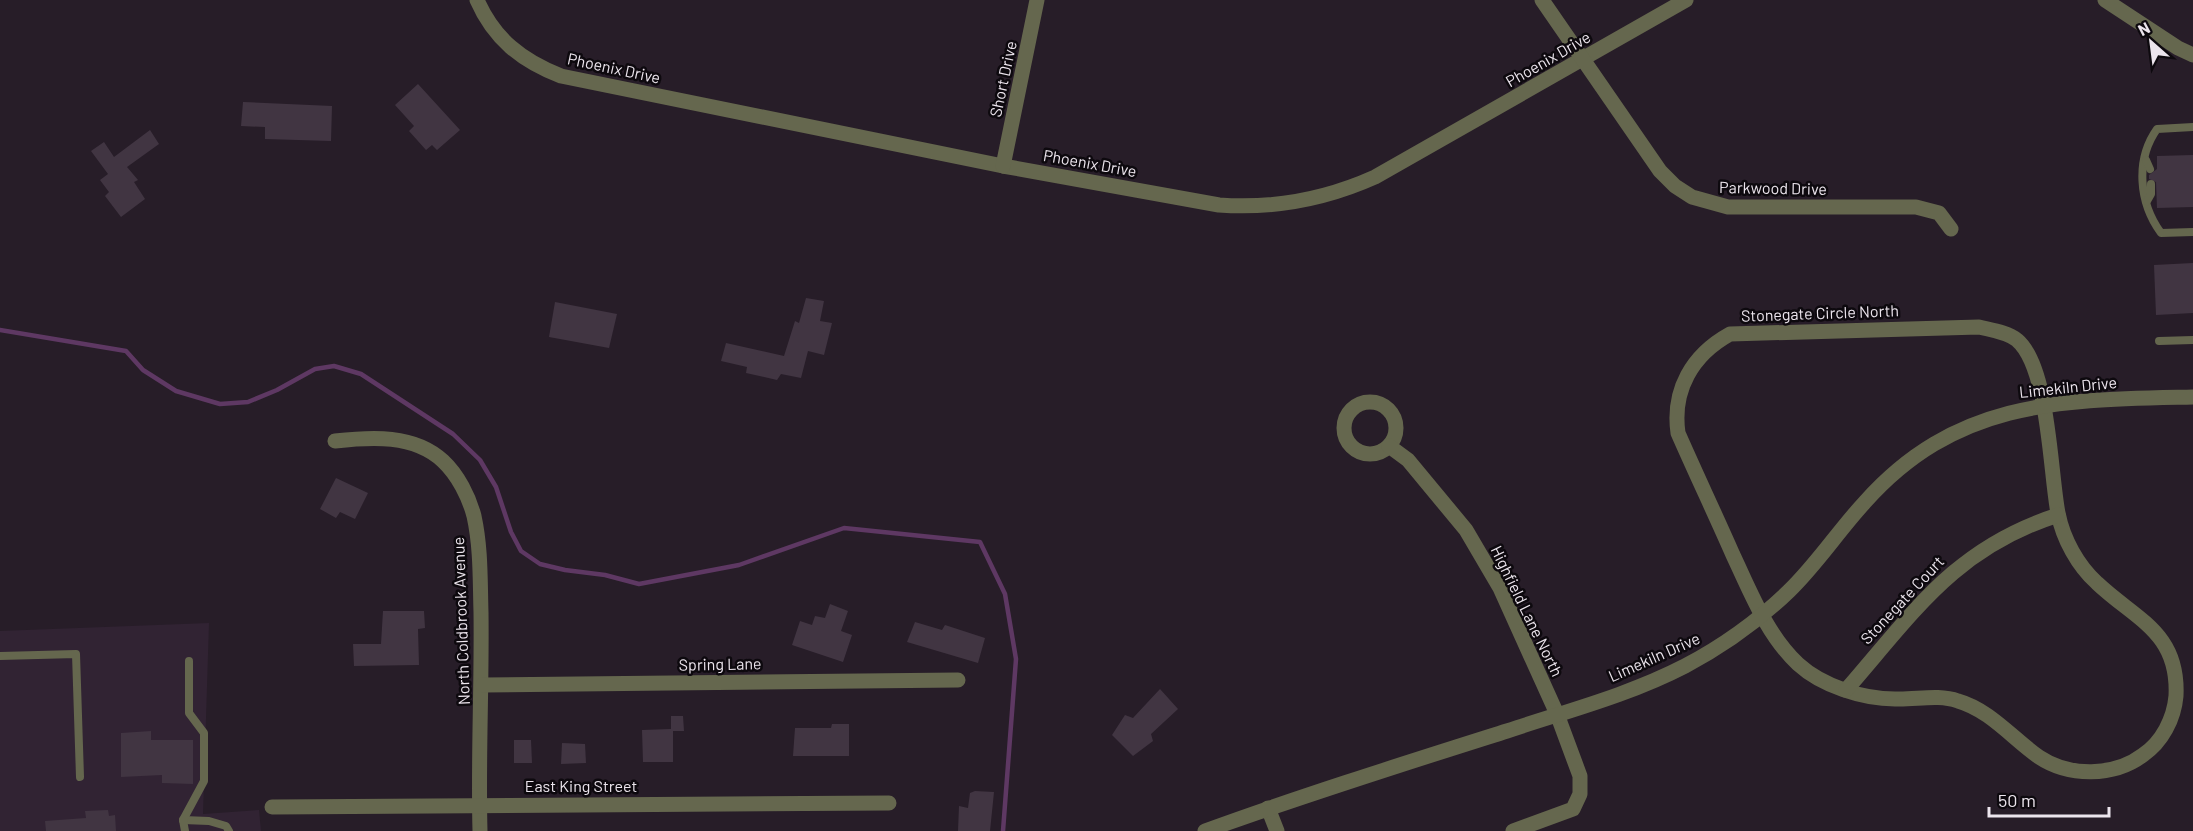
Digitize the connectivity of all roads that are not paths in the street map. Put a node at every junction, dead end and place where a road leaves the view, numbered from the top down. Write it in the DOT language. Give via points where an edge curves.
graph roads {
  1 [pos="477,0"];
  2 [pos="1037,0"];
  3 [pos="1542,0"];
  4 [pos="1686,0"];
  5 [pos="2105,0"];
  6 [pos="2193,55"];
  7 [pos="1584,59"];
  8 [pos="2193,127"];
  9 [pos="2146,160"];
  10 [pos="1004,166"];
  11 [pos="2150,169"];
  12 [pos="2151,184"];
  13 [pos="2147,201"];
  14 [pos="1951,229"];
  15 [pos="2193,232"];
  16 [pos="2193,340"];
  17 [pos="2159,341"];
  18 [pos="2193,397"];
  19 [pos="2042,404"];
  20 [pos="335,441"];
  21 [pos="1389,446"];
  22 [pos="2058,515"];
  23 [pos="1761,616"];
  24 [pos="0,656"];
  25 [pos="189,662"];
  26 [pos="958,680"];
  27 [pos="483,685"];
  28 [pos="1846,690"];
  29 [pos="1557,714"];
  30 [pos="80,777"];
  31 [pos="889,803"];
  32 [pos="480,804"];
  33 [pos="272,807"];
  34 [pos="1268,808"];
  35 [pos="183,820"];
  36 [pos="185,831"];
  37 [pos="229,831"];
  38 [pos="480,831"];
  39 [pos="1205,831"];
  40 [pos="1277,831"];
  41 [pos="1513,831"];
  1 -- 10 [label="street, Phoenix Drive" via="490,25 514,52 561,76"];
  2 -- 10 [label="street, Short Drive"];
  3 -- 7 [label="street, Parkwood Drive"];
  4 -- 7 [label="street, Phoenix Drive"];
  5 -- 6 [label="street"];
  7 -- 10 [label="street, Phoenix Drive" via="1383,173 1334,192 1293,202 1220,206"];
  7 -- 14 [label="street, Parkwood Drive" via="1660,171 1692,197 1728,207 1916,207 1939,213"];
  8 -- 9 [label="lane" via="2157,129 2148,142"];
  9 -- 11 [label="lane"];
  9 -- 13 [label="lane" via="2142,167"];
  12 -- 13 [label="lane"];
  13 -- 15 [label="lane" via="2150,218 2161,233"];
  16 -- 17 [label="lane"];
  18 -- 19 [label="street, Limekiln Drive"];
  19 -- 22 [label="street, Stonegate Circle North"];
  19 -- 23 [label="street, Limekiln Drive" via="1974,424 1911,458 1865,501 1791,590"];
  19 -- 23 [label="street, Stonegate Circle North" via="2034,366 2023,348 2008,335 1979,327 1740,332 1712,345 1687,374 1678,401 1677,434"];
  20 -- 27 [label="street, North Coldbrook Avenue" via="395,439 431,452 444,461 457,479 467,496 477,532"];
  21 -- 29 [label="street, Highfield Lane North" via="1408,460 1466,530 1500,588"];
  22 -- 28 [label="street, Stonegate Court" via="2022,526 1959,566"];
  22 -- 28 [label="street, Stonegate Circle North" via="2084,570 2153,628 2170,654 2174,708 2167,727 2148,751 2115,769 2074,770 2042,759 1980,711 1962,702 1942,698 1893,699"];
  23 -- 28 [label="street, Stonegate Circle North" via="1806,671"];
  23 -- 29 [label="street, Limekiln Drive" via="1717,648 1682,667"];
  24 -- 30 [label="lane" via="76,654"];
  25 -- 35 [label="lane" via="189,713 204,733 204,781"];
  26 -- 27 [label="street, Spring Lane"];
  27 -- 32 [label="street, North Coldbrook Avenue"];
  29 -- 34 [label="street, Limekiln Drive"];
  29 -- 41 [label="street, Highfield Lane North" via="1580,776 1580,794 1573,808"];
  31 -- 32 [label="street, East King Street"];
  32 -- 33 [label="street, East King Street"];
  32 -- 38 [label="street, North Coldbrook Avenue"];
  34 -- 39 [label="street, Limekiln Drive"];
  34 -- 40 [label="street"];
  35 -- 36 [label="lane"];
  35 -- 37 [label="lane" via="209,821 226,826"];
}
